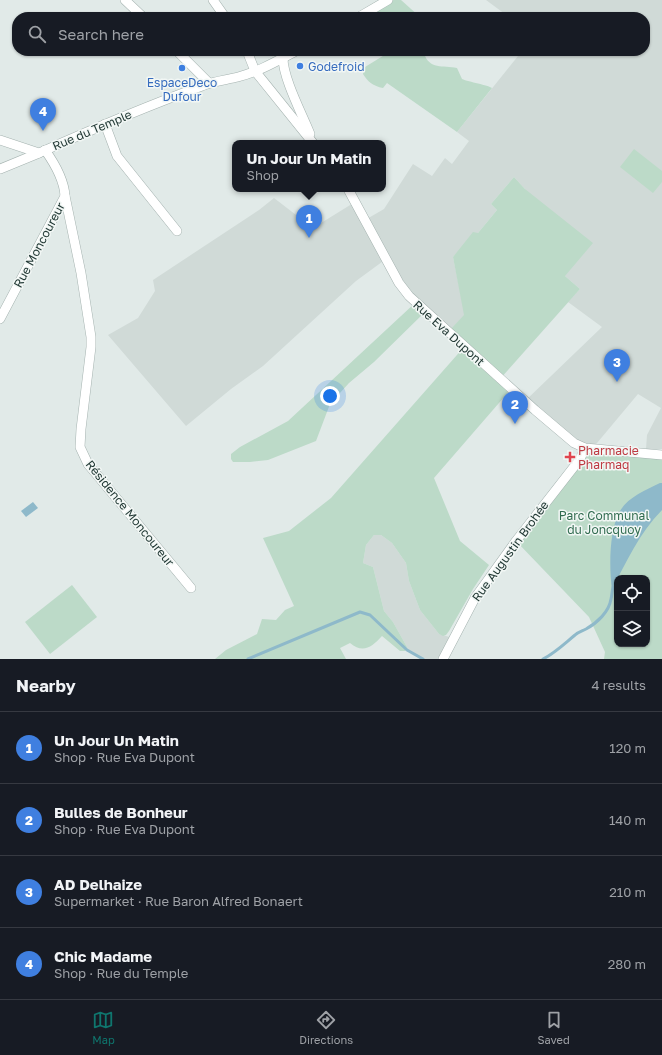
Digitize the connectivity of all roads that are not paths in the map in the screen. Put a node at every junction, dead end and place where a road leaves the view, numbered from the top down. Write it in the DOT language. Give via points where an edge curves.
graph roads {
  1 [pos="126,0"];
  2 [pos="214,0"];
  3 [pos="388,0"];
  4 [pos="138,12"];
  5 [pos="222,12"];
  6 [pos="368,12"];
  7 [pos="182,56"];
  8 [pos="249,56"];
  9 [pos="287,56"];
  10 [pos="283,58"];
  11 [pos="255,71"];
  12 [pos="209,83"];
  13 [pos="105,124"];
  14 [pos="0,140"];
  15 [pos="311,140"];
  16 [pos="312,140"];
  17 [pos="42,151"];
  18 [pos="0,169"];
  19 [pos="350,192"];
  20 [pos="65,196"];
  21 [pos="177,231"];
  22 [pos="0,319"];
  23 [pos="585,448"];
  24 [pos="662,455"];
  25 [pos="191,588"];
  26 [pos="442,659"];
  1 -- 4 [label="street"];
  2 -- 5 [label="street"];
  3 -- 6 [label="street"];
  7 -- 12 [label="street"];
  8 -- 11 [label="street"];
  9 -- 10 [label="street, Rue du Temple"];
  10 -- 11 [label="street, Rue du Temple"];
  10 -- 16 [label="street" via="283,65"];
  11 -- 12 [label="street, Rue du Temple"];
  11 -- 15 [label="street"];
  12 -- 13 [label="street, Rue du Temple"];
  13 -- 17 [label="street, Rue du Temple"];
  13 -- 21 [label="street" via="117,156"];
  14 -- 17 [label="street, Rue du Temple"];
  17 -- 18 [label="street"];
  17 -- 20 [label="street, Rue Moncoureur" via="54,164 64,185"];
  19 -- 23 [label="street, Rue Eva Dupont" via="399,283 409,296 535,410 574,443"];
  20 -- 22 [label="street, Rue Moncoureur"];
  20 -- 25 [label="street, Résidence Moncoureur" via="91,337 80,447 88,464"];
  23 -- 24 [label="street"];
  23 -- 26 [label="street, Rue Augustin Brohée" via="580,459 475,598"];
}
